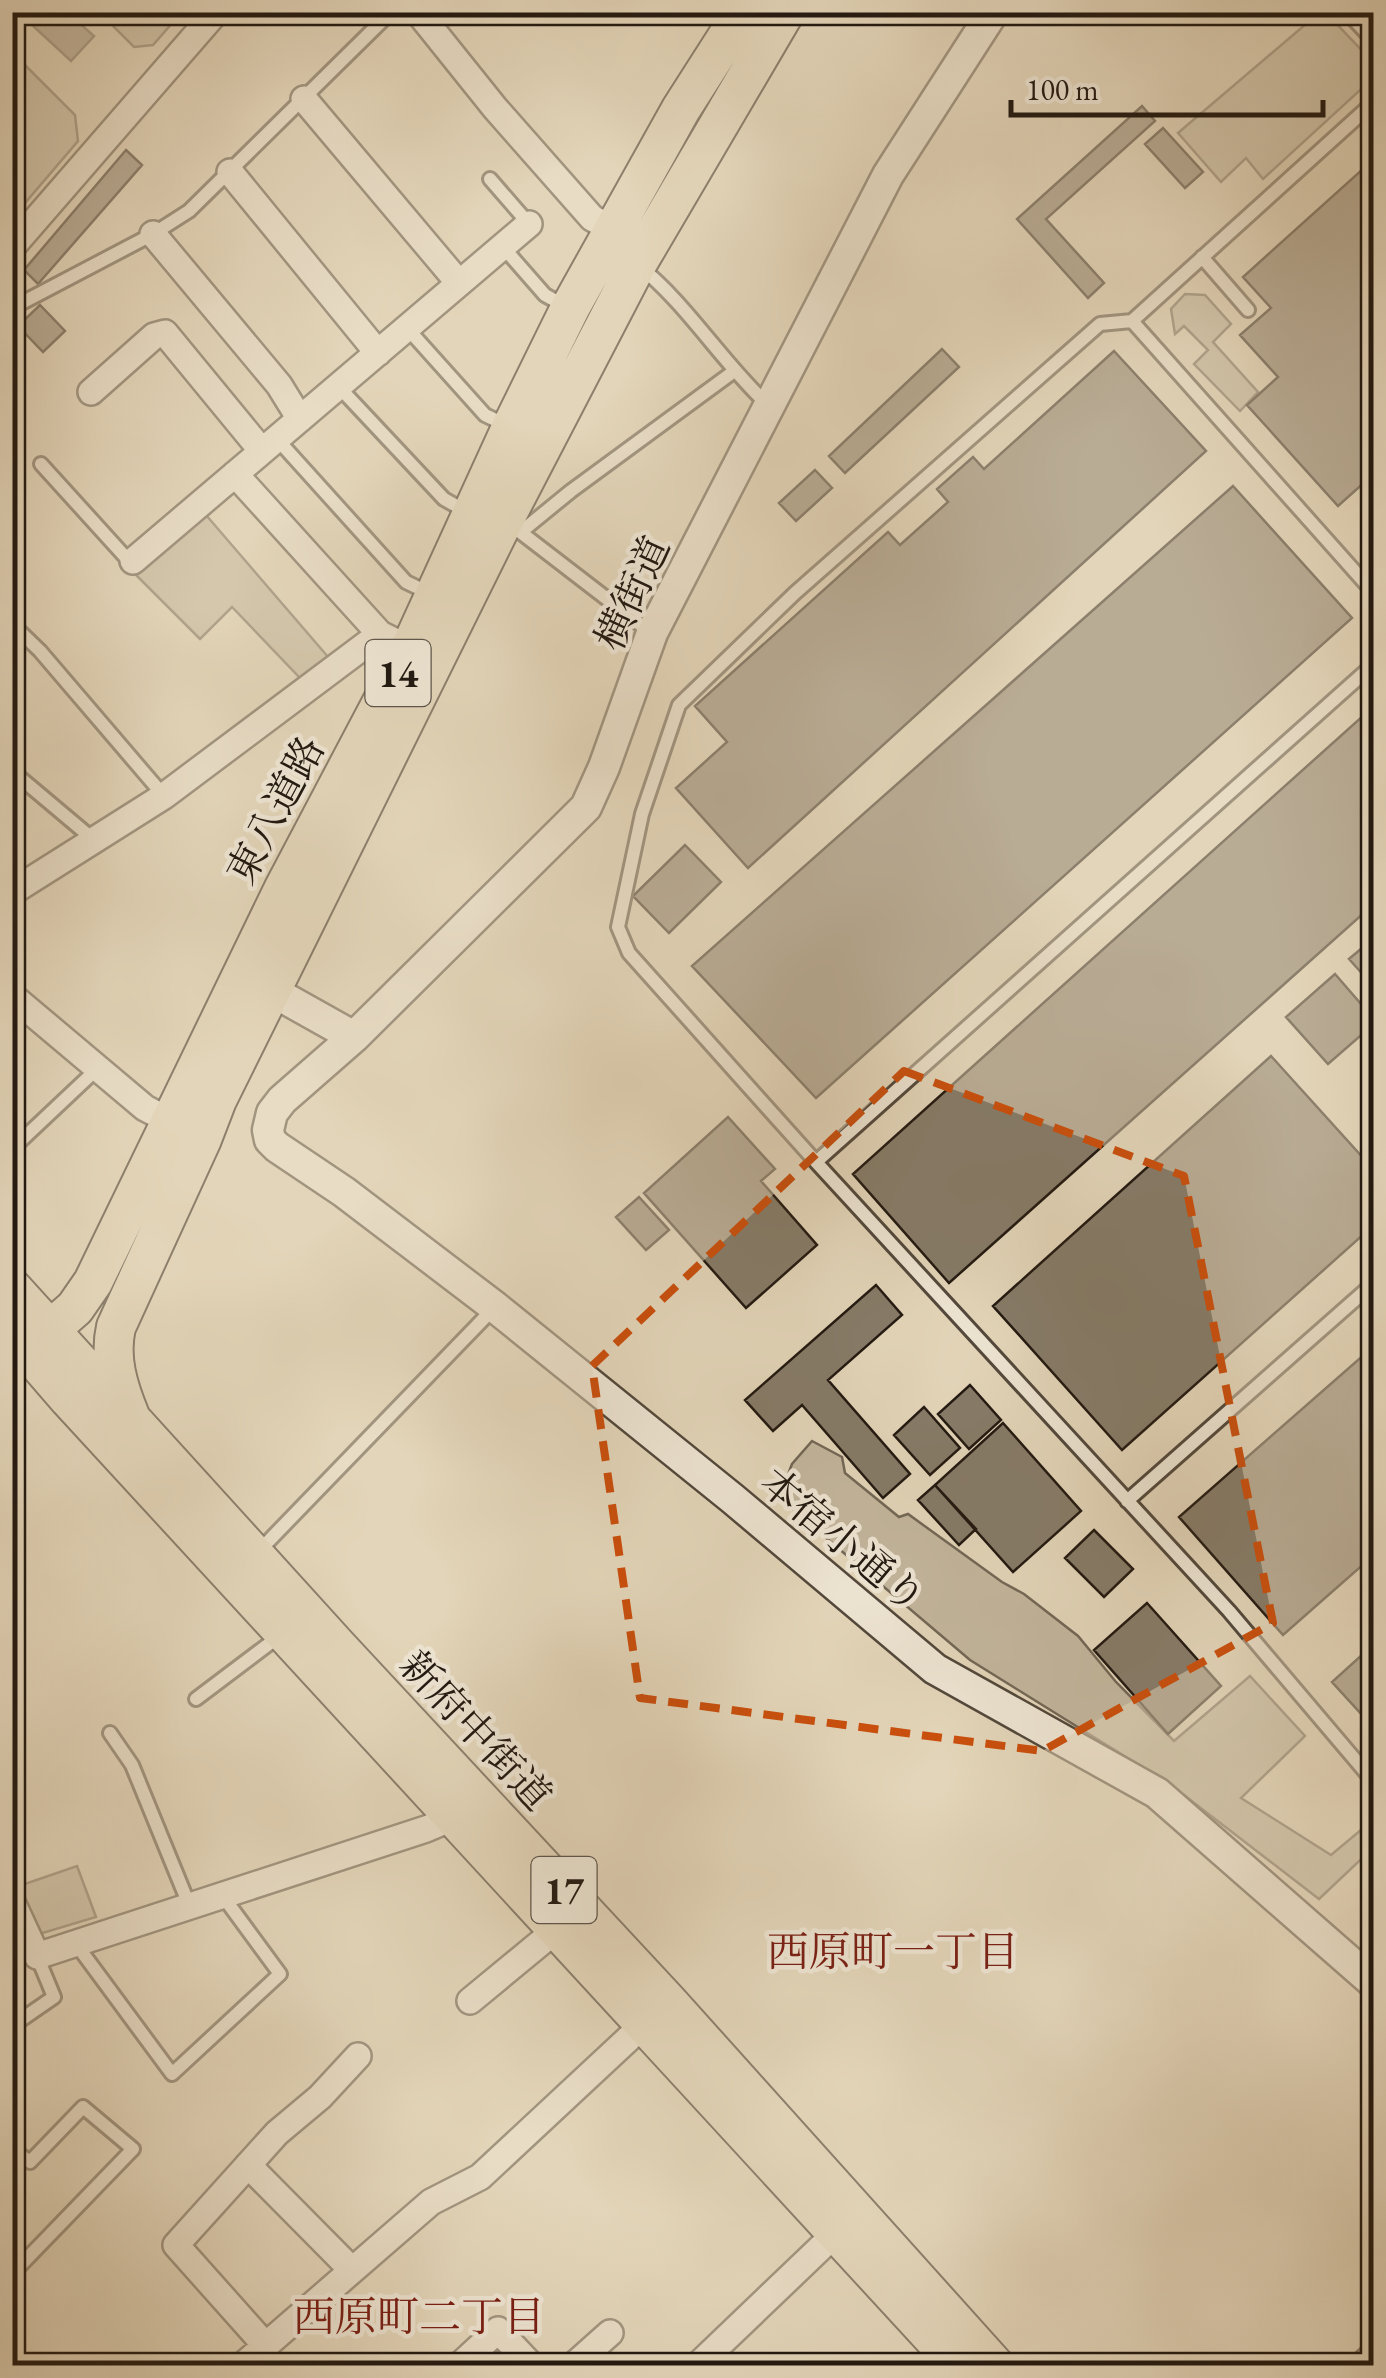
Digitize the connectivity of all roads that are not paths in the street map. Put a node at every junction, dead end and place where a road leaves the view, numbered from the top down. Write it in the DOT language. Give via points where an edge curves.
graph roads {
  1 [pos="216,12"];
  2 [pos="391,12"];
  3 [pos="418,12"];
  4 [pos="992,12"];
  5 [pos="1348,12"];
  6 [pos="766,20"];
  7 [pos="1374,41"];
  8 [pos="304,99"];
  9 [pos="1374,102"];
  10 [pos="230,172"];
  11 [pos="490,179"];
  12 [pos="529,224"];
  13 [pos="612,229"];
  14 [pos="153,234"];
  15 [pos="503,246"];
  16 [pos="12,247"];
  17 [pos="1202,257"];
  18 [pos="636,264"];
  19 [pos="459,284"];
  20 [pos="12,308"];
  21 [pos="570,308"];
  22 [pos="1248,310"];
  23 [pos="612,312"];
  24 [pos="1132,321"];
  25 [pos="407,328"];
  26 [pos="378,352"];
  27 [pos="732,372"];
  28 [pos="338,386"];
  29 [pos="91,392"];
  30 [pos="769,406"];
  31 [pos="300,418"];
  32 [pos="508,440"];
  33 [pos="270,445"];
  34 [pos="42,464"];
  35 [pos="235,474"];
  36 [pos="498,523"];
  37 [pos="133,561"];
  38 [pos="1374,594"];
  39 [pos="435,596"];
  40 [pos="13,627"];
  41 [pos="652,633"];
  42 [pos="395,642"];
  43 [pos="1374,664"];
  44 [pos="12,770"];
  45 [pos="164,796"];
  46 [pos="95,841"];
  47 [pos="12,892"];
  48 [pos="272,991"];
  49 [pos="14,1000"];
  50 [pos="354,1037"];
  51 [pos="98,1068"];
  52 [pos="217,1100"];
  53 [pos="170,1121"];
  54 [pos="270,1140"];
  55 [pos="12,1149"];
  56 [pos="816,1162"];
  57 [pos="1374,1283"];
  58 [pos="12,1288"];
  59 [pos="495,1307"];
  60 [pos="33,1343"];
  61 [pos="130,1416"];
  62 [pos="1126,1502"];
  63 [pos="256,1554"];
  64 [pos="285,1632"];
  65 [pos="196,1698"];
  66 [pos="110,1733"];
  67 [pos="1374,1782"];
  68 [pos="457,1816"];
  69 [pos="533,1858"];
  70 [pos="222,1895"];
  71 [pos="190,1906"];
  72 [pos="15,1911"];
  73 [pos="556,1930"];
  74 [pos="76,1944"];
  75 [pos="37,1956"];
  76 [pos="586,1962"];
  77 [pos="1374,1983"];
  78 [pos="470,2000"];
  79 [pos="655,2014"];
  80 [pos="12,2026"];
  81 [pos="358,2056"];
  82 [pos="737,2078"];
  83 [pos="12,2149"];
  84 [pos="248,2165"];
  85 [pos="793,2186"];
  86 [pos="837,2232"];
  87 [pos="350,2269"];
  88 [pos="12,2274"];
  89 [pos="610,2333"];
  90 [pos="266,2346"];
  91 [pos="242,2366"];
  92 [pos="459,2366"];
  93 [pos="532,2366"];
  94 [pos="573,2366"];
  95 [pos="697,2366"];
  96 [pos="959,2366"];
  97 [pos="995,2366"];
  1 -- 16 [label="street"];
  2 -- 8 [label="lane"];
  3 -- 13 [label="street" via="592,218"];
  4 -- 30 [label="street, 横街道" via="888,175"];
  5 -- 7 [label="lane"];
  6 -- 13 [label="main road, 東八道路 / 14" via="639,181"];
  6 -- 18 [label="main road, 東八道路 / 14"];
  8 -- 10 [label="lane"];
  8 -- 19 [label="street"];
  9 -- 17 [label="lane"];
  10 -- 14 [label="lane" via="189,212"];
  10 -- 26 [label="street"];
  11 -- 12 [label="lane"];
  12 -- 15 [label="street"];
  13 -- 21 [label="main road, 東八道路 / 14"];
  14 -- 20 [label="lane"];
  14 -- 31 [label="street"];
  15 -- 19 [label="street"];
  15 -- 21 [label="lane" via="545,296"];
  17 -- 22 [label="lane"];
  17 -- 24 [label="lane"];
  18 -- 23 [label="main road, 東八道路 / 14"];
  18 -- 27 [label="lane" via="660,283"];
  19 -- 25 [label="street"];
  21 -- 32 [label="main road, 東八道路 / 14"];
  23 -- 32 [label="main road" via="610,295 592,296"];
  23 -- 36 [label="main road, 東八道路 / 14"];
  24 -- 38 [label="lane"];
  24 -- 56 [label="lane" via="1100,324 679,705 642,814 618,927 629,953"];
  25 -- 26 [label="street"];
  25 -- 32 [label="lane"];
  26 -- 28 [label="street"];
  27 -- 30 [label="lane"];
  27 -- 36 [label="lane" via="571,491"];
  28 -- 31 [label="street"];
  28 -- 36 [label="lane" via="444,500"];
  29 -- 33 [label="street" via="164,333"];
  30 -- 41 [label="street, 横街道"];
  31 -- 33 [label="street"];
  32 -- 36 [label="main road, 東八道路 / 14"];
  33 -- 35 [label="street"];
  33 -- 39 [label="lane" via="406,582"];
  34 -- 37 [label="lane"];
  35 -- 37 [label="street"];
  35 -- 42 [label="street"];
  36 -- 39 [label="main road, 東八道路 / 14"];
  36 -- 41 [label="lane"];
  36 -- 48 [label="main road, 東八道路 / 14"];
  39 -- 42 [label="main road, 東八道路 / 14"];
  40 -- 45 [label="lane"];
  41 -- 50 [label="street, 横街道" via="586,807"];
  42 -- 45 [label="street"];
  42 -- 53 [label="main road, 東八道路 / 14"];
  43 -- 56 [label="lane"];
  44 -- 46 [label="lane"];
  45 -- 46 [label="street"];
  46 -- 47 [label="street"];
  48 -- 50 [label="street"];
  48 -- 52 [label="main road, 東八道路 / 14"];
  49 -- 51 [label="street"];
  50 -- 54 [label="street, 横街道" via="272,1114"];
  51 -- 53 [label="street"];
  51 -- 55 [label="lane"];
  52 -- 60 [label="main road, 東八道路 / 14" via="190,1134 115,1292 96,1318"];
  52 -- 61 [label="main road, 東八道路 / 14" via="116,1327 116,1376"];
  53 -- 60 [label="main road, 東八道路 / 14" via="93,1282"];
  54 -- 59 [label="street, 本宿小通り"];
  56 -- 62 [label="lane"];
  57 -- 62 [label="lane"];
  58 -- 60 [label="main road, 新府中街道 / 17"];
  59 -- 63 [label="lane"];
  59 -- 77 [label="street, 本宿小通り" via="935,1669 1157,1793"];
  60 -- 61 [label="main road, 新府中街道 / 17"];
  60 -- 64 [label="main road, 新府中街道 / 17"];
  61 -- 63 [label="main road, 新府中街道 / 17"];
  62 -- 67 [label="lane"];
  63 -- 69 [label="main road, 新府中街道 / 17"];
  64 -- 65 [label="lane"];
  64 -- 68 [label="main road, 新府中街道 / 17"];
  66 -- 71 [label="lane" via="132,1765"];
  68 -- 70 [label="street"];
  68 -- 73 [label="main road, 新府中街道 / 17"];
  69 -- 76 [label="main road" via="613,1968 604,1972"];
  69 -- 79 [label="main road, 新府中街道 / 17"];
  70 -- 71 [label="street"];
  70 -- 74 [label="lane" via="280,1974 172,2074"];
  71 -- 74 [label="street"];
  72 -- 75 [label="street"];
  73 -- 76 [label="main road, 新府中街道 / 17"];
  73 -- 78 [label="street"];
  74 -- 75 [label="street"];
  75 -- 80 [label="lane" via="54,1997"];
  76 -- 79 [label="main road, 新府中街道 / 17"];
  79 -- 82 [label="main road, 新府中街道 / 17"];
  79 -- 85 [label="main road, 新府中街道 / 17"];
  79 -- 87 [label="street" via="480,2177 431,2202"];
  81 -- 84 [label="street"];
  82 -- 85 [label="main road" via="718,2065 710,2070"];
  82 -- 97 [label="main road, 新府中街道 / 17"];
  83 -- 88 [label="lane" via="30,2162 83,2107 133,2149"];
  84 -- 87 [label="street"];
  84 -- 90 [label="street" via="176,2245"];
  85 -- 86 [label="main road, 新府中街道 / 17"];
  86 -- 95 [label="street"];
  86 -- 96 [label="main road, 新府中街道 / 17"];
  87 -- 90 [label="street"];
  89 -- 94 [label="street"];
  90 -- 91 [label="street"];
  92 -- 93 [label="street" via="498,2330"];
}
